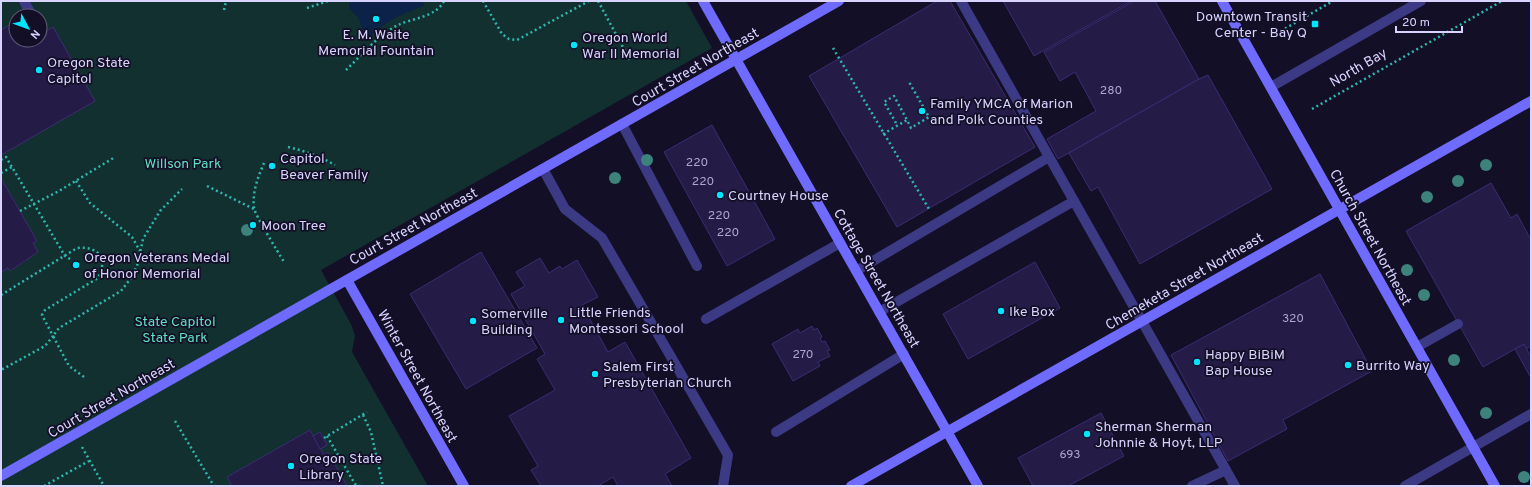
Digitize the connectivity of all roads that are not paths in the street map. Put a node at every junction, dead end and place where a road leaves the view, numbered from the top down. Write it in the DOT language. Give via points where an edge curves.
graph roads {
  1 [pos="703,1"];
  2 [pos="839,1"];
  3 [pos="962,1"];
  4 [pos="1222,1"];
  5 [pos="1422,1"];
  6 [pos="736,60"];
  7 [pos="1271,87"];
  8 [pos="1531,101"];
  9 [pos="622,124"];
  10 [pos="1050,157"];
  11 [pos="543,169"];
  12 [pos="1074,201"];
  13 [pos="1339,209"];
  14 [pos="840,243"];
  15 [pos="697,266"];
  16 [pos="856,271"];
  17 [pos="347,280"];
  18 [pos="879,312"];
  19 [pos="706,320"];
  20 [pos="1142,321"];
  21 [pos="1458,324"];
  22 [pos="1417,348"];
  23 [pos="904,354"];
  24 [pos="1531,414"];
  25 [pos="948,431"];
  26 [pos="776,432"];
  27 [pos="1473,447"];
  28 [pos="1226,470"];
  29 [pos="1,476"];
  30 [pos="464,486"];
  31 [pos="723,486"];
  32 [pos="851,486"];
  33 [pos="978,486"];
  34 [pos="1192,486"];
  35 [pos="1235,486"];
  36 [pos="1405,486"];
  37 [pos="1495,486"];
  1 -- 6 [label="street, Cottage Street Northeast"];
  2 -- 6 [label="street, Court Street Northeast"];
  3 -- 10 [label="lane"];
  4 -- 7 [label="street, Church Street Northeast"];
  5 -- 7 [label="lane, North Bay"];
  6 -- 9 [label="street, Court Street Northeast"];
  6 -- 14 [label="street, Cottage Street Northeast"];
  7 -- 13 [label="street, Church Street Northeast"];
  8 -- 13 [label="street, Chemeketa Street Northeast"];
  9 -- 11 [label="street, Court Street Northeast"];
  9 -- 15 [label="lane"];
  10 -- 12 [label="lane"];
  10 -- 16 [label="lane"];
  11 -- 17 [label="street, Court Street Northeast"];
  11 -- 31 [label="lane" via="565,209 602,238 728,455"];
  12 -- 18 [label="lane"];
  12 -- 20 [label="lane"];
  13 -- 20 [label="street, Chemeketa Street Northeast"];
  13 -- 22 [label="street, Church Street Northeast"];
  14 -- 16 [label="street, Cottage Street Northeast"];
  14 -- 19 [label="lane"];
  16 -- 18 [label="street, Cottage Street Northeast"];
  17 -- 29 [label="street, Court Street Northeast"];
  17 -- 30 [label="street, Winter Street Northeast"];
  18 -- 23 [label="street, Cottage Street Northeast"];
  20 -- 25 [label="street, Chemeketa Street Northeast"];
  20 -- 28 [label="lane"];
  21 -- 22 [label="lane"];
  22 -- 27 [label="street, Church Street Northeast"];
  23 -- 25 [label="street, Cottage Street Northeast"];
  23 -- 26 [label="lane"];
  24 -- 27 [label="lane"];
  25 -- 32 [label="street, Chemeketa Street Northeast"];
  25 -- 33 [label="street, Cottage Street Northeast"];
  27 -- 36 [label="lane"];
  27 -- 37 [label="street, Church Street Northeast"];
  28 -- 34 [label="lane"];
  28 -- 35 [label="lane"];
}
